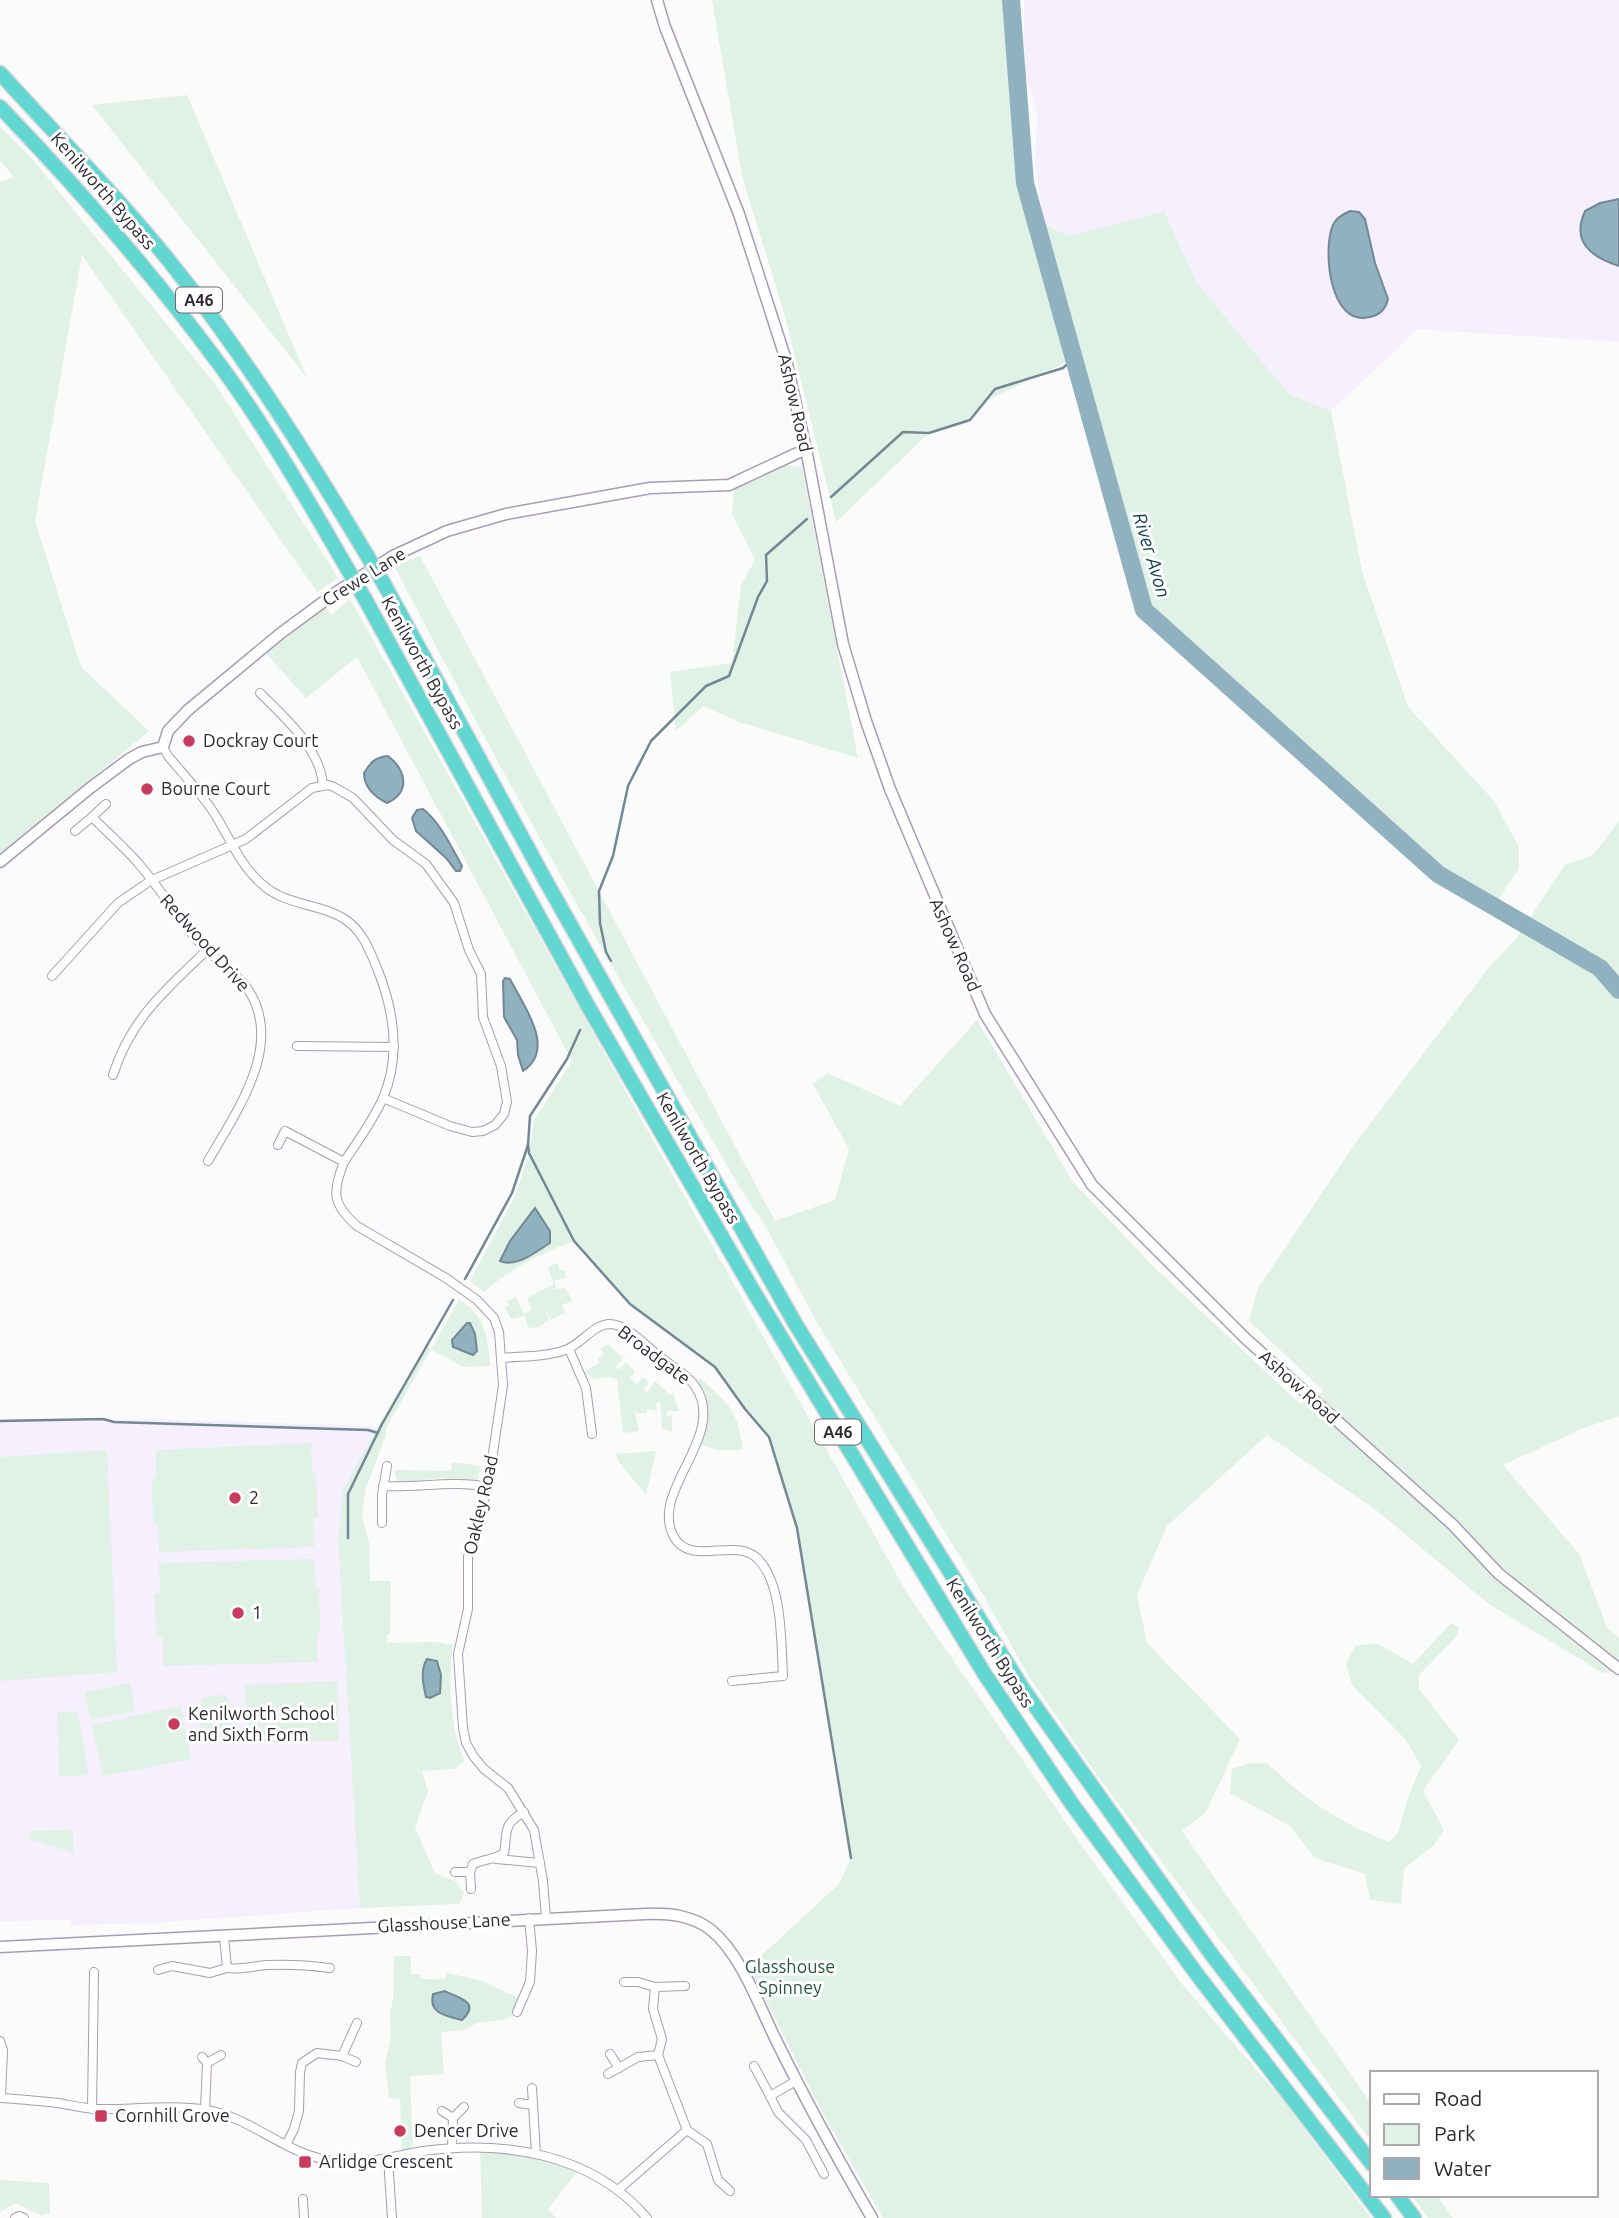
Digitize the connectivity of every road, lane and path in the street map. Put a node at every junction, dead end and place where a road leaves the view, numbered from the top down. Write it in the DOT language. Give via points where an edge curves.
graph roads {
  1 [pos="657,0"];
  2 [pos="0,73"];
  3 [pos="0,107"];
  4 [pos="806,449"];
  5 [pos="260,693"];
  6 [pos="163,747"];
  7 [pos="323,785"];
  8 [pos="106,804"];
  9 [pos="92,817"];
  10 [pos="75,831"];
  11 [pos="231,845"];
  12 [pos="0,862"];
  13 [pos="150,881"];
  14 [pos="206,951"];
  15 [pos="52,976"];
  16 [pos="297,1046"];
  17 [pos="394,1047"];
  18 [pos="113,1075"];
  19 [pos="383,1098"];
  20 [pos="278,1145"];
  21 [pos="208,1161"];
  22 [pos="344,1162"];
  23 [pos="569,1349"];
  24 [pos="502,1358"];
  25 [pos="592,1434"];
  26 [pos="387,1465"];
  27 [pos="383,1486"];
  28 [pos="488,1487"];
  29 [pos="382,1523"];
  30 [pos="1619,1669"];
  31 [pos="732,1681"];
  32 [pos="524,1812"];
  33 [pos="496,1859"];
  34 [pos="540,1863"];
  35 [pos="455,1872"];
  36 [pos="470,1872"];
  37 [pos="471,1889"];
  38 [pos="529,1918"];
  39 [pos="546,1918"];
  40 [pos="224,1937"];
  41 [pos="0,1947"];
  42 [pos="227,1968"];
  43 [pos="330,1968"];
  44 [pos="158,1970"];
  45 [pos="94,1972"];
  46 [pos="624,1982"];
  47 [pos="685,1986"];
  48 [pos="654,1987"];
  49 [pos="517,2012"];
  50 [pos="357,2023"];
  51 [pos="0,2041"];
  52 [pos="221,2054"];
  53 [pos="610,2054"];
  54 [pos="658,2055"];
  55 [pos="342,2056"];
  56 [pos="294,2057"];
  57 [pos="356,2062"];
  58 [pos="302,2063"];
  59 [pos="754,2066"];
  60 [pos="619,2068"];
  61 [pos="608,2074"];
  62 [pos="796,2081"];
  63 [pos="531,2088"];
  64 [pos="770,2096"];
  65 [pos="0,2098"];
  66 [pos="519,2103"];
  67 [pos="533,2105"];
  68 [pos="464,2107"];
  69 [pos="92,2109"];
  70 [pos="205,2110"];
  71 [pos="442,2111"];
  72 [pos="453,2118"];
  73 [pos="687,2130"];
  74 [pos="286,2145"];
  75 [pos="452,2148"];
  76 [pos="536,2154"];
  77 [pos="388,2158"];
  78 [pos="1370,2161"];
  79 [pos="824,2174"];
  80 [pos="618,2190"];
  81 [pos="730,2192"];
  82 [pos="1398,2197"];
  83 [pos="303,2199"];
  84 [pos="15,2218"];
  85 [pos="24,2218"];
  86 [pos="304,2218"];
  87 [pos="392,2218"];
  88 [pos="647,2218"];
  89 [pos="872,2218"];
  90 [pos="1384,2218"];
  91 [pos="1414,2218"];
  1 -- 4 [label="street, Ashow Road" via="739,214 786,360"];
  2 -- 78 [label="highway, Kenilworth Bypass / A46, bridge" via="170,262 300,443 384,584 796,1325 1023,1689 1212,1955"];
  3 -- 90 [label="highway, Kenilworth Bypass / A46, bridge" via="140,262 221,367 293,475 755,1294 985,1673 1072,1804"];
  4 -- 6 [label="street, Crewe Lane" via="729,485 650,488 506,514 425,541 338,591 281,633 181,716"];
  4 -- 30 [label="street, Ashow Road" via="843,644 890,789 985,1014 1092,1185 1245,1338 1453,1525 1499,1574"];
  5 -- 7 [label="street" via="309,749 320,766"];
  6 -- 11 [label="street" via="212,811"];
  6 -- 12 [label="street" via="129,760"];
  7 -- 11 [label="street" via="306,791 257,833"];
  7 -- 19 [label="street" via="354,798 393,840 426,864 454,903 481,974 483,1017 501,1066 507,1102 500,1120 488,1129 472,1132"];
  8 -- 9 [label="street"];
  9 -- 10 [label="street"];
  9 -- 13 [label="street, Redwood Drive"];
  11 -- 13 [label="street"];
  11 -- 17 [label="street" via="263,886 342,918 360,932 382,979 393,1017"];
  13 -- 14 [label="street, Redwood Drive"];
  13 -- 15 [label="street" via="118,903"];
  14 -- 18 [label="street" via="133,1028"];
  14 -- 21 [label="street, Redwood Drive" via="250,991 261,1025 256,1069"];
  16 -- 17 [label="street"];
  17 -- 19 [label="street"];
  19 -- 22 [label="street"];
  20 -- 22 [label="street" via="285,1131"];
  22 -- 24 [label="street, Oakley Road" via="335,1194 346,1216 486,1307 499,1332"];
  23 -- 24 [label="street, Broadgate"];
  23 -- 25 [label="street" via="586,1388"];
  23 -- 31 [label="street, Broadgate" via="601,1326 619,1325 695,1385 703,1405 701,1428 674,1494 672,1532 688,1550 735,1549 756,1557 776,1599 783,1676"];
  24 -- 28 [label="street, Oakley Road" via="503,1385"];
  26 -- 27 [label="street"];
  27 -- 28 [label="street" via="452,1483"];
  27 -- 29 [label="street"];
  28 -- 32 [label="street, Oakley Road" via="468,1557 468,1609 458,1654 463,1728 474,1757 508,1788"];
  32 -- 33 [label="street" via="509,1823 504,1853"];
  32 -- 34 [label="street, Oakley Road" via="534,1830"];
  33 -- 34 [label="street"];
  33 -- 36 [label="street" via="473,1864"];
  34 -- 39 [label="street, Oakley Road"];
  35 -- 36 [label="street"];
  36 -- 37 [label="street"];
  38 -- 39 [label="street, Glasshouse Lane"];
  38 -- 40 [label="street, Glasshouse Lane"];
  38 -- 49 [label="street" via="530,1982"];
  39 -- 62 [label="street, Glasshouse Lane" via="667,1913 697,1921 729,1951"];
  40 -- 41 [label="street, Glasshouse Lane"];
  40 -- 42 [label="street"];
  42 -- 43 [label="street" via="299,1964"];
  42 -- 44 [label="street" via="210,1973 172,1966"];
  45 -- 69 [label="street"];
  46 -- 48 [label="street"];
  47 -- 48 [label="street"];
  48 -- 54 [label="street" via="653,2009 662,2039"];
  50 -- 55 [label="street"];
  51 -- 65 [label="street" via="4,2050"];
  52 -- 70 [label="street" via="204,2060"];
  53 -- 60 [label="street"];
  54 -- 60 [label="street" via="638,2057"];
  54 -- 73 [label="street"];
  55 -- 57 [label="street"];
  55 -- 58 [label="street" via="317,2053"];
  56 -- 58 [label="street"];
  58 -- 74 [label="street" via="299,2111"];
  59 -- 64 [label="street"];
  60 -- 61 [label="street"];
  62 -- 64 [label="street"];
  62 -- 89 [label="street, Glasshouse Lane"];
  63 -- 67 [label="street"];
  64 -- 79 [label="street" via="778,2112 806,2140"];
  65 -- 69 [label="street"];
  66 -- 67 [label="street"];
  67 -- 76 [label="street"];
  68 -- 72 [label="street"];
  69 -- 70 [label="street"];
  70 -- 74 [label="street" via="237,2118"];
  71 -- 72 [label="street"];
  72 -- 75 [label="street"];
  73 -- 80 [label="street"];
  73 -- 81 [label="street" via="706,2144 718,2180"];
  74 -- 77 [label="street" via="313,2158 335,2161"];
  75 -- 76 [label="street"];
  75 -- 77 [label="street"];
  76 -- 80 [label="street" via="568,2162"];
  77 -- 87 [label="street"];
  80 -- 88 [label="street"];
  82 -- 91 [label="highway"];
  83 -- 86 [label="street"];
  84 -- 85 [label="street"];
}
